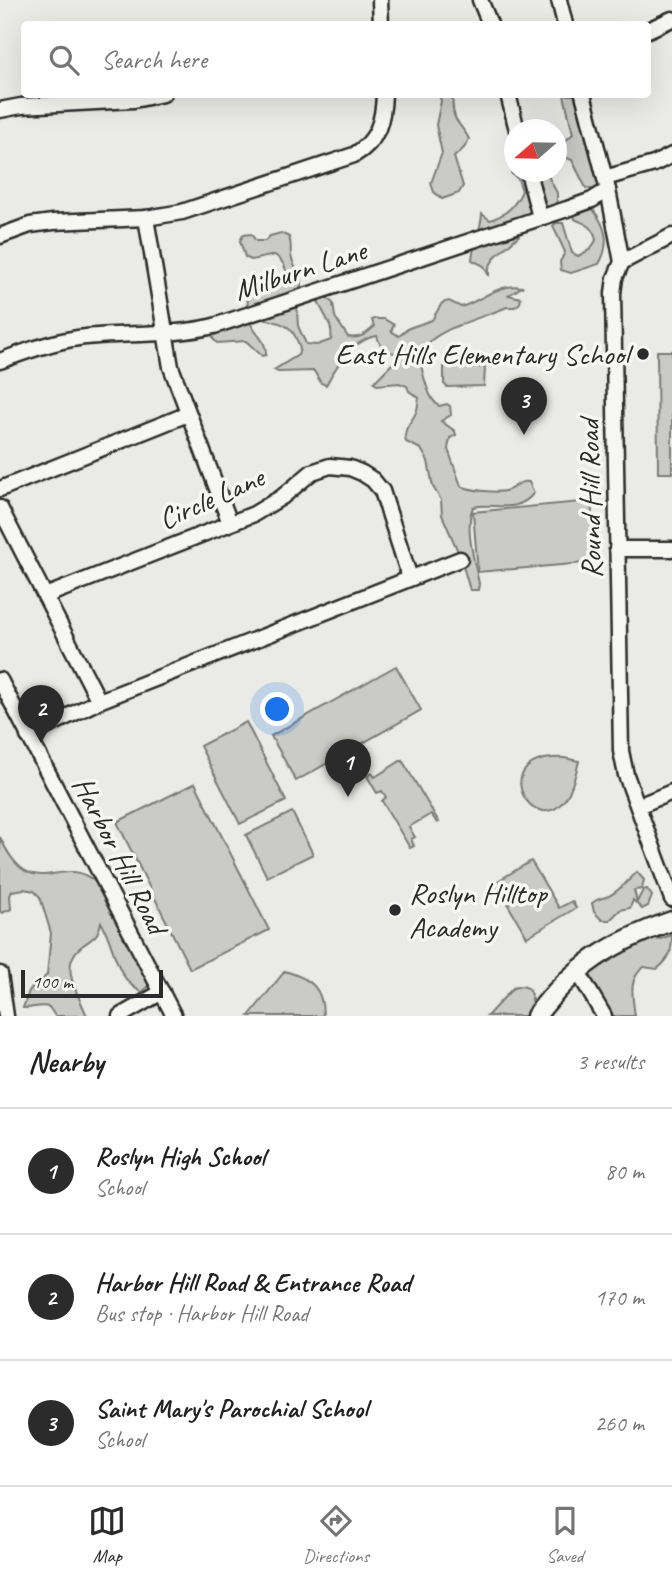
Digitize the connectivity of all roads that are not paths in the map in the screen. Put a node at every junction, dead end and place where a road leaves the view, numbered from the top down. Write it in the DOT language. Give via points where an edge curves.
graph roads {
  1 [pos="380,0"];
  2 [pos="480,0"];
  3 [pos="559,0"];
  4 [pos="672,19"];
  5 [pos="381,21"];
  6 [pos="489,21"];
  7 [pos="564,21"];
  8 [pos="651,29"];
  9 [pos="144,98"];
  10 [pos="384,98"];
  11 [pos="509,98"];
  12 [pos="584,98"];
  13 [pos="0,110"];
  14 [pos="514,119"];
  15 [pos="672,155"];
  16 [pos="531,182"];
  17 [pos="607,184"];
  18 [pos="146,218"];
  19 [pos="540,218"];
  20 [pos="0,236"];
  21 [pos="672,236"];
  22 [pos="622,262"];
  23 [pos="164,333"];
  24 [pos="0,361"];
  25 [pos="188,414"];
  26 [pos="0,489"];
  27 [pos="0,508"];
  28 [pos="230,523"];
  29 [pos="617,549"];
  30 [pos="672,549"];
  31 [pos="460,559"];
  32 [pos="410,578"];
  33 [pos="45,596"];
  34 [pos="0,680"];
  35 [pos="99,701"];
  36 [pos="28,736"];
  37 [pos="672,792"];
  38 [pos="638,806"];
  39 [pos="672,899"];
  40 [pos="672,921"];
  41 [pos="577,970"];
  42 [pos="0,974"];
  43 [pos="162,992"];
  44 [pos="6,1016"];
  45 [pos="120,1016"];
  46 [pos="174,1016"];
  47 [pos="536,1016"];
  48 [pos="604,1016"];
  1 -- 5 [label="street"];
  2 -- 6 [label="street"];
  3 -- 7 [label="street"];
  4 -- 8 [label="street"];
  9 -- 13 [label="street"];
  10 -- 18 [label="street" via="379,131 354,155 182,212"];
  11 -- 14 [label="street"];
  12 -- 17 [label="street, Round Hill Road"];
  15 -- 17 [label="street, Milburn Lane"];
  16 -- 19 [label="street"];
  17 -- 19 [label="street, Milburn Lane" via="592,200"];
  17 -- 22 [label="street, Round Hill Road"];
  18 -- 20 [label="street" via="52,222"];
  18 -- 23 [label="street"];
  19 -- 23 [label="street, Milburn Lane" via="214,326"];
  21 -- 22 [label="street"];
  22 -- 29 [label="street, Round Hill Road" via="613,293"];
  23 -- 24 [label="street, Milburn Lane" via="82,337"];
  23 -- 25 [label="street"];
  25 -- 26 [label="street"];
  25 -- 28 [label="street"];
  27 -- 33 [label="street"];
  28 -- 32 [label="street, Circle Lane" via="271,505 312,472 330,466 350,468 369,477 382,491"];
  28 -- 33 [label="street, Circle Lane"];
  29 -- 30 [label="street"];
  29 -- 38 [label="street, Round Hill Road" via="621,751"];
  31 -- 32 [label="street"];
  32 -- 35 [label="street"];
  33 -- 35 [label="street"];
  34 -- 36 [label="street, Harbor Hill Road"];
  35 -- 36 [label="street"];
  36 -- 43 [label="street, Harbor Hill Road"];
  37 -- 38 [label="street"];
  38 -- 39 [label="street, Round Hill Road"];
  40 -- 41 [label="main road" via="606,949"];
  41 -- 47 [label="main road"];
  41 -- 48 [label="street"];
  42 -- 44 [label="street"];
  43 -- 45 [label="street"];
  43 -- 46 [label="street, Harbor Hill Road"];
}
